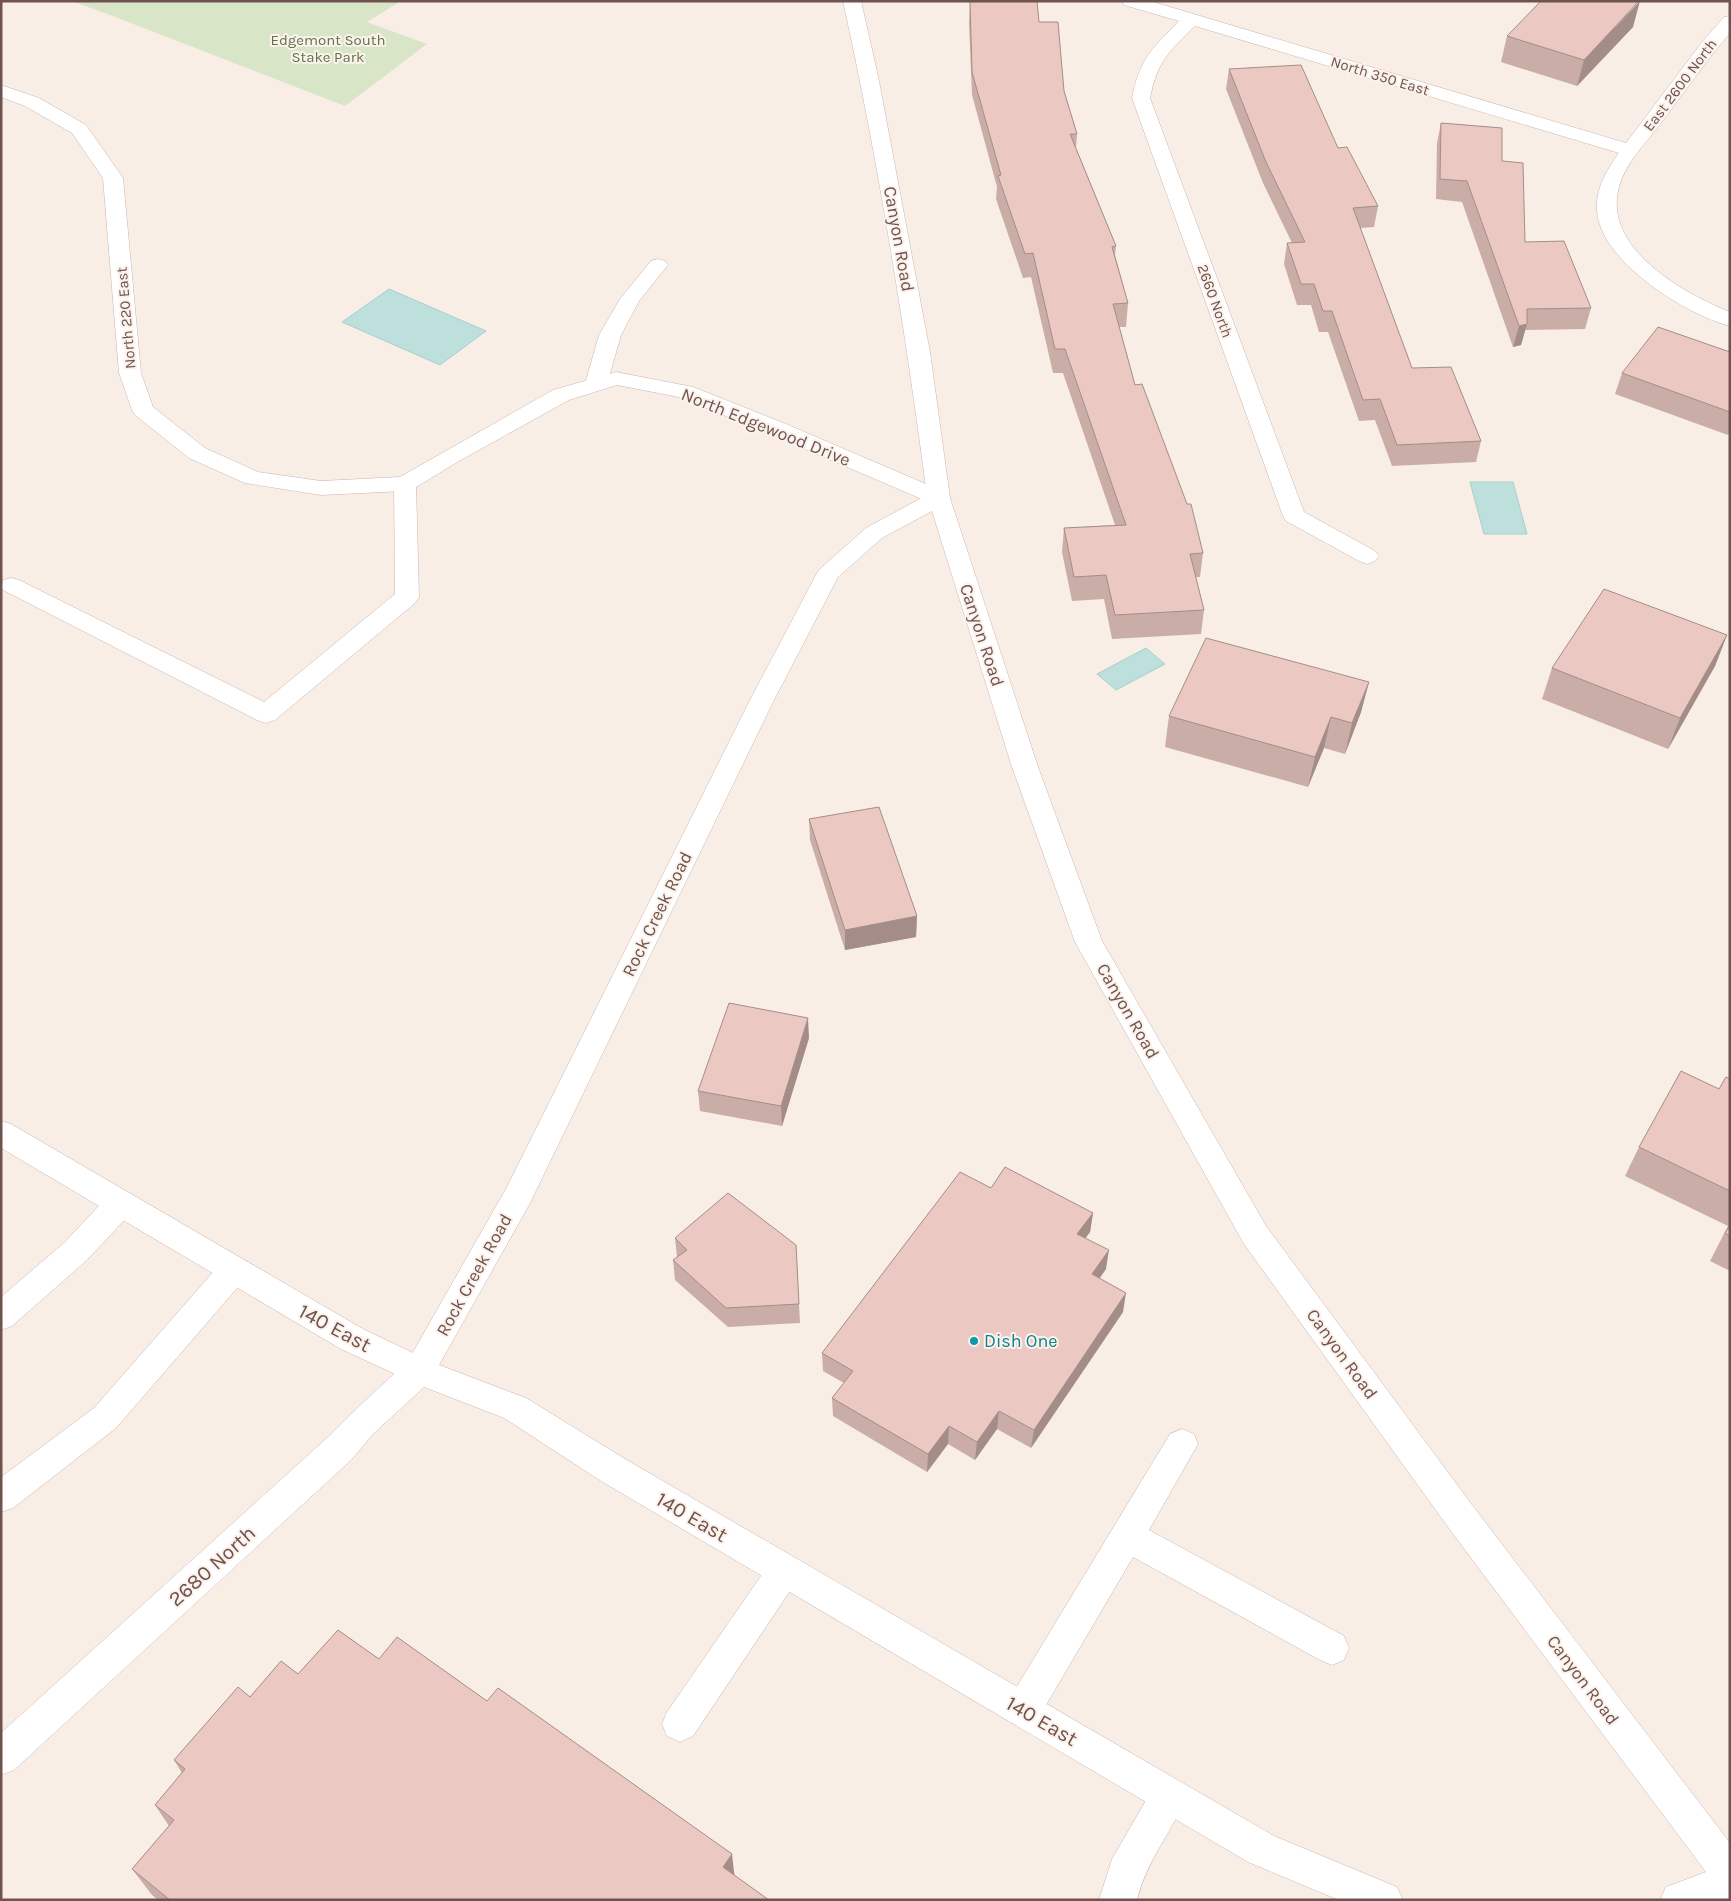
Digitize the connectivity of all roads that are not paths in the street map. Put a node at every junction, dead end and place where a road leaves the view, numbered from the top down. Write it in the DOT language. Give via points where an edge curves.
graph roads {
  1 [pos="852,1"];
  2 [pos="1130,1"];
  3 [pos="1192,19"];
  4 [pos="1730,22"];
  5 [pos="1722,42"];
  6 [pos="1,91"];
  7 [pos="1630,150"];
  8 [pos="658,265"];
  9 [pos="1730,320"];
  10 [pos="596,384"];
  11 [pos="404,484"];
  12 [pos="939,498"];
  13 [pos="1367,556"];
  14 [pos="11,586"];
  15 [pos="1,1133"];
  16 [pos="120,1204"];
  17 [pos="233,1271"];
  18 [pos="1,1316"];
  19 [pos="419,1371"];
  20 [pos="1182,1444"];
  21 [pos="1,1496"];
  22 [pos="1127,1536"];
  23 [pos="784,1570"];
  24 [pos="1332,1648"];
  25 [pos="1023,1710"];
  26 [pos="680,1724"];
  27 [pos="1,1757"];
  28 [pos="1169,1796"];
  29 [pos="1730,1874"];
  30 [pos="1730,1882"];
  31 [pos="1118,1900"];
  32 [pos="1384,1900"];
  33 [pos="1679,1900"];
  1 -- 12 [label="street, Canyon Road" via="869,76 919,352"];
  2 -- 3 [label="street, North 350 East"];
  3 -- 7 [label="street, North 350 East"];
  3 -- 13 [label="street, 2660 North" via="1158,53 1146,75 1141,98 1294,516"];
  4 -- 5 [label="street, East 2600 North"];
  5 -- 7 [label="street, East 2600 North"];
  6 -- 11 [label="street, North 220 East" via="32,102 79,130 113,178 130,373 143,410 197,453 254,478 321,488"];
  7 -- 9 [label="street, East 2600 North" via="1609,188 1606,212 1617,241 1643,269 1676,294"];
  8 -- 10 [label="street" via="630,299 610,335"];
  10 -- 11 [label="street, North Edgewood Drive" via="561,395"];
  10 -- 12 [label="street, North Edgewood Drive" via="616,378 685,392"];
  11 -- 14 [label="street" via="407,597 266,714"];
  12 -- 19 [label="street, Rock Creek Road" via="874,533 829,573 761,702 518,1196"];
  12 -- 29 [label="street, Canyon Road" via="1025,767 1089,942 1250,1227 1460,1516"];
  15 -- 16 [label="street, 140 East"];
  16 -- 17 [label="street, 140 East"];
  16 -- 18 [label="street" via="76,1250"];
  17 -- 19 [label="street, 140 East" via="352,1339"];
  17 -- 21 [label="street" via="105,1418"];
  19 -- 23 [label="street, 140 East" via="515,1408 613,1470"];
  19 -- 27 [label="street, 2680 North" via="339,1449"];
  20 -- 22 [label="street"];
  22 -- 24 [label="street"];
  22 -- 25 [label="street"];
  23 -- 25 [label="street, 140 East"];
  23 -- 26 [label="street"];
  25 -- 28 [label="street, 140 East"];
  28 -- 31 [label="street" via="1125,1872"];
  28 -- 32 [label="street, 140 East" via="1261,1849"];
  30 -- 33 [label="street"];
}
